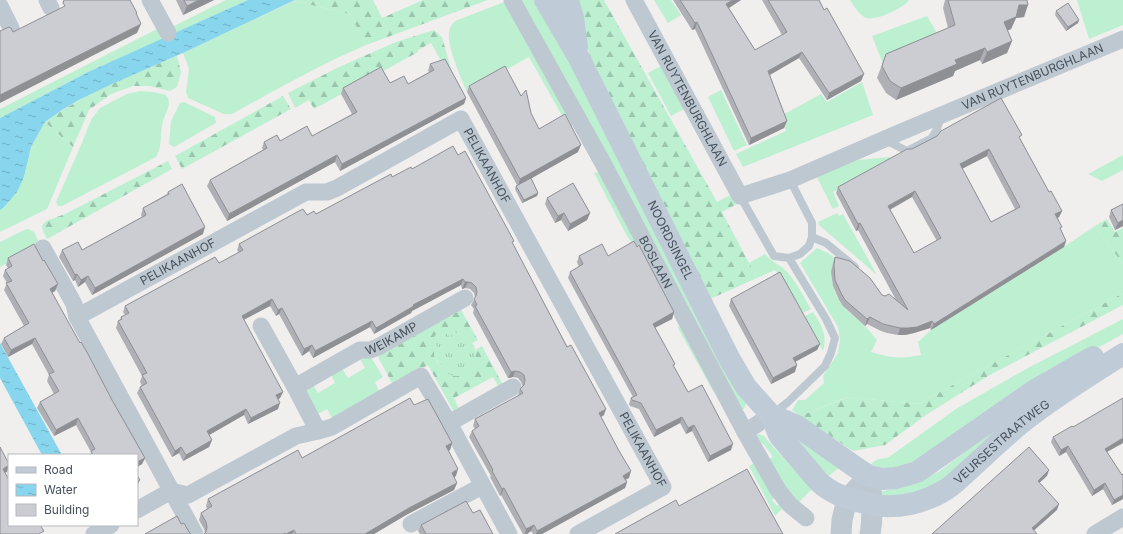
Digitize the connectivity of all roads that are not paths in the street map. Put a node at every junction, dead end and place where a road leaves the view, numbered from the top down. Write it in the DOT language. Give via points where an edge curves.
graph roads {
  1 [pos="150,0"];
  2 [pos="512,0"];
  3 [pos="545,0"];
  4 [pos="568,0"];
  5 [pos="634,0"];
  6 [pos="0,6"];
  7 [pos="11,28"];
  8 [pos="168,33"];
  9 [pos="1123,39"];
  10 [pos="579,58"];
  11 [pos="790,180"];
  12 [pos="740,196"];
  13 [pos="812,237"];
  14 [pos="43,248"];
  15 [pos="789,258"];
  16 [pos="860,270"];
  17 [pos="465,298"];
  18 [pos="77,317"];
  19 [pos="261,326"];
  20 [pos="1123,340"];
  21 [pos="1123,354"];
  22 [pos="295,387"];
  23 [pos="513,387"];
  24 [pos="771,416"];
  25 [pos="449,423"];
  26 [pos="318,431"];
  27 [pos="745,432"];
  28 [pos="869,476"];
  29 [pos="482,486"];
  30 [pos="171,491"];
  31 [pos="847,499"];
  32 [pos="872,505"];
  33 [pos="138,509"];
  34 [pos="1123,517"];
  35 [pos="806,518"];
  36 [pos="411,524"];
  37 [pos="195,534"];
  38 [pos="509,534"];
  39 [pos="578,534"];
  40 [pos="841,534"];
  41 [pos="870,534"];
  42 [pos="1095,534"];
  1 -- 8 [label="street"];
  2 -- 27 [label="street, BOSLAAN" via="604,165"];
  3 -- 10 [label="main road, NOORDSINGEL"];
  4 -- 10 [label="main road, NOORDSINGEL"];
  5 -- 12 [label="street, VAN RUYTENBURGHLAAN"];
  6 -- 7 [label="street"];
  9 -- 11 [label="street, VAN RUYTENBURGHLAAN"];
  10 -- 24 [label="main road, NOORDSINGEL" via="729,358 746,387"];
  11 -- 12 [label="street, VAN RUYTENBURGHLAAN"];
  11 -- 13 [label="lane" via="812,224"];
  12 -- 15 [label="lane, VAN RUYTENBURGHLAAN" via="774,256"];
  13 -- 15 [label="lane" via="809,246 800,254"];
  13 -- 16 [label="lane" via="826,242"];
  14 -- 18 [label="street" via="74,304"];
  15 -- 24 [label="lane" via="826,318 834,338 831,354 825,366"];
  17 -- 22 [label="street, WEIKAMP" via="378,347 360,350"];
  18 -- 30 [label="street"];
  18 -- 39 [label="street, PELIKAANHOF" via="306,192 327,192 337,188 461,119 663,488"];
  19 -- 22 [label="street"];
  20 -- 28 [label="main road, VEURSESTRAATWEG" via="1036,390 917,472 896,478"];
  21 -- 32 [label="main road, VEURSESTRAATWEG" via="1029,418 943,492 912,504"];
  22 -- 26 [label="street"];
  23 -- 25 [label="street"];
  24 -- 27 [label="street"];
  24 -- 28 [label="main road, NOORDSINGEL" via="797,426"];
  24 -- 31 [label="main road, NOORDSINGEL" via="778,435 819,482"];
  25 -- 26 [label="street" via="422,376 332,427"];
  25 -- 29 [label="street"];
  26 -- 30 [label="street" via="296,436 188,495"];
  27 -- 35 [label="street, BOSLAAN" via="778,490 790,505"];
  28 -- 31 [label="street"];
  28 -- 32 [label="street"];
  29 -- 36 [label="street"];
  29 -- 38 [label="street"];
  30 -- 33 [label="street"];
  30 -- 37 [label="street"];
  31 -- 32 [label="main road, NOORDSINGEL"];
  31 -- 40 [label="street"];
  32 -- 41 [label="street"];
  34 -- 42 [label="street"];
}
